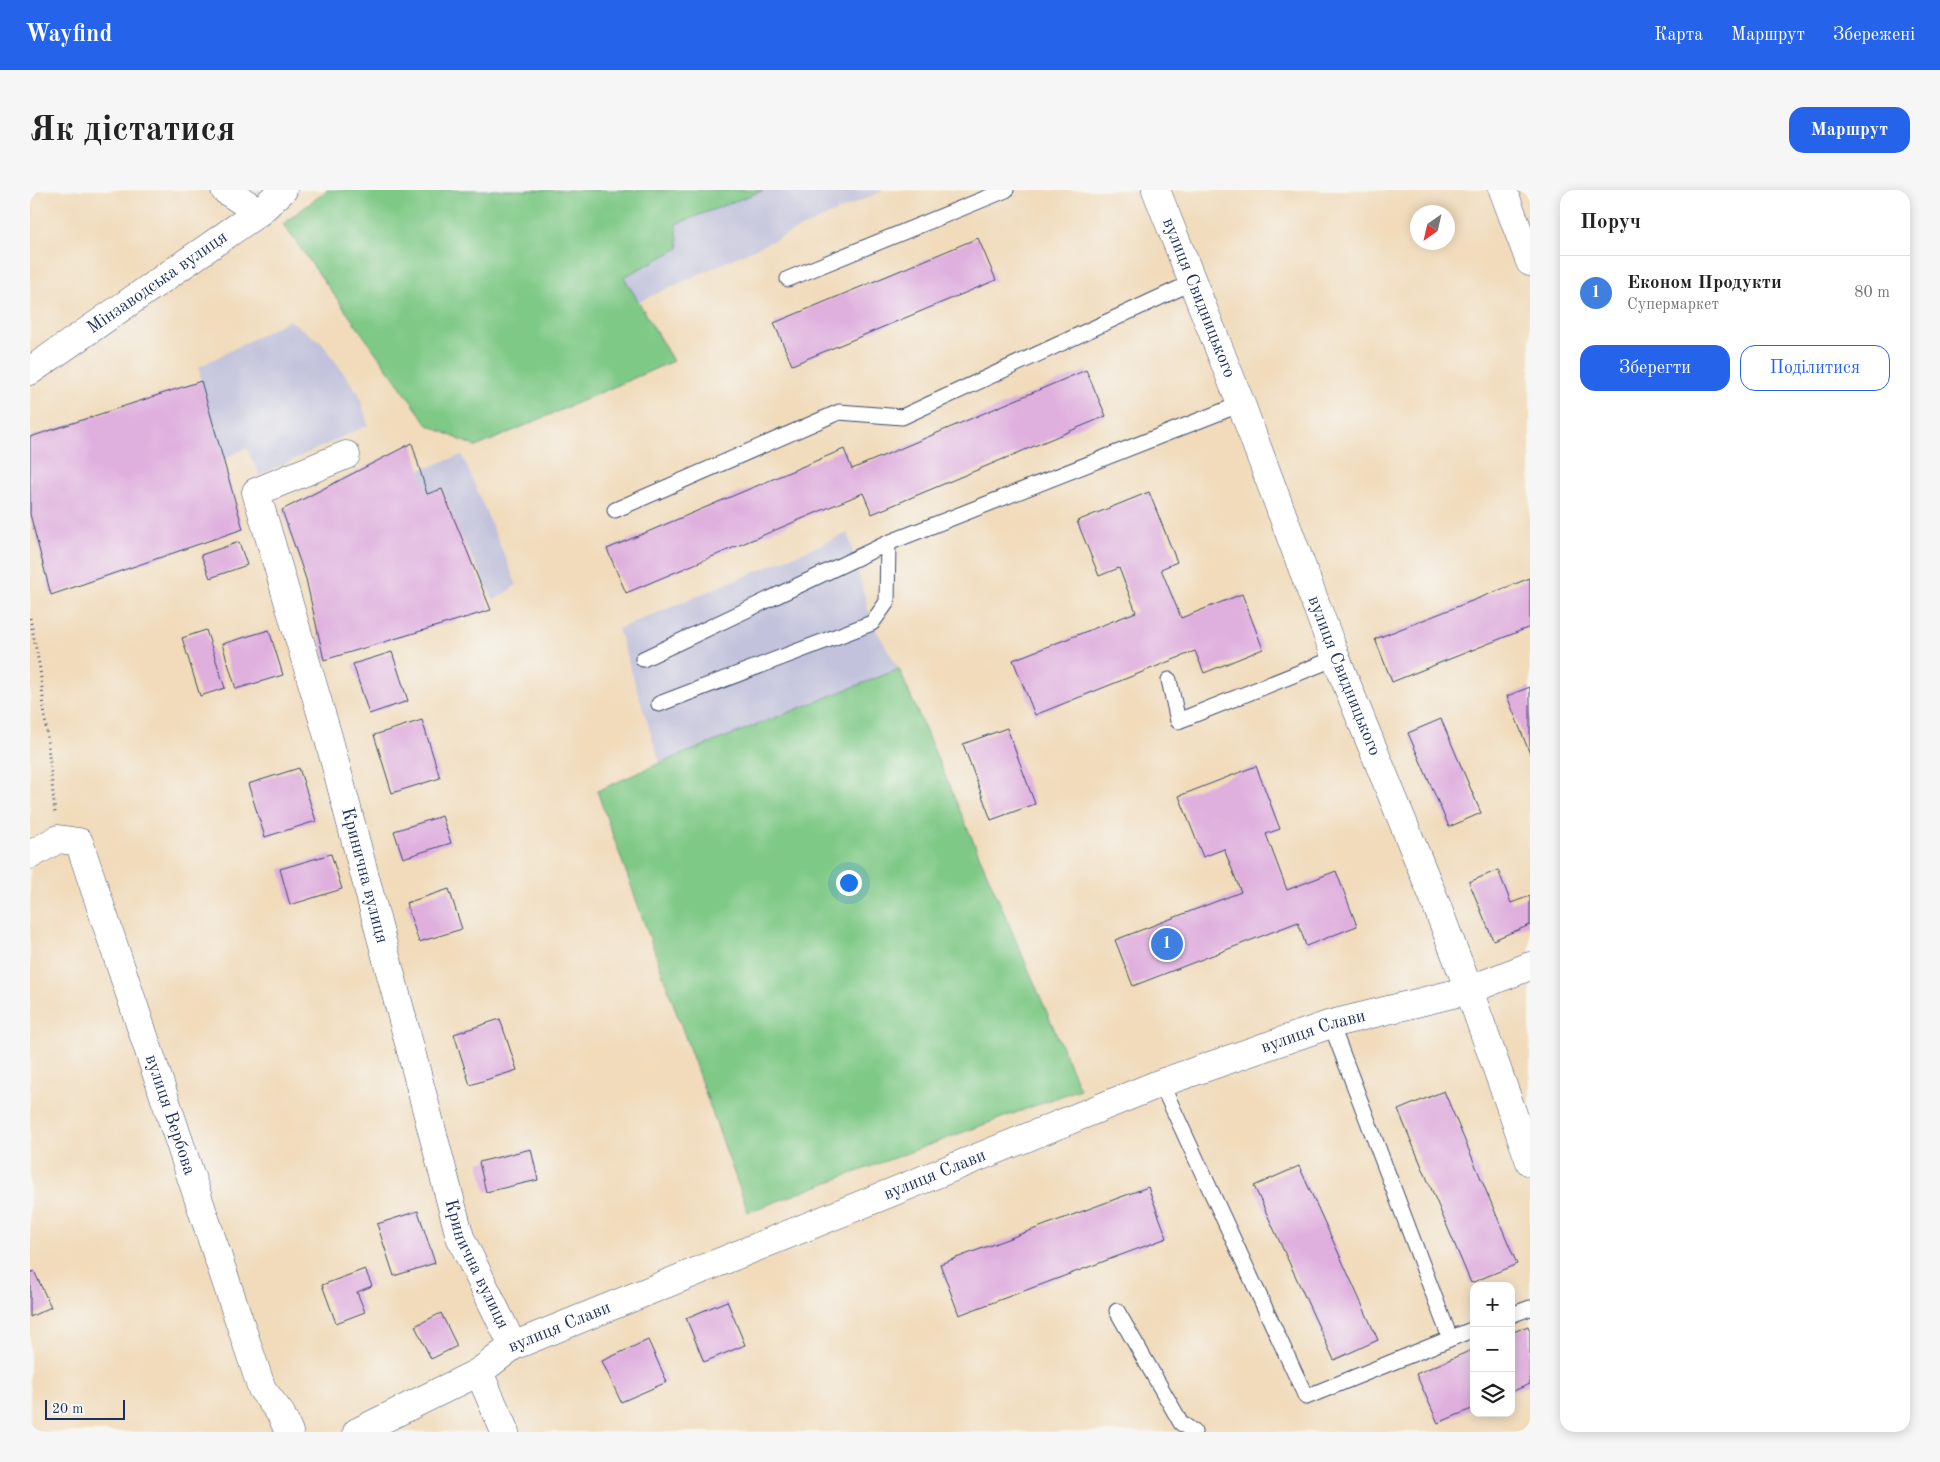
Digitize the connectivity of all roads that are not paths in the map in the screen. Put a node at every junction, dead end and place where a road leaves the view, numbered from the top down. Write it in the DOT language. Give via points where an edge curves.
graph roads {
  1 [pos="225,190"];
  2 [pos="283,190"];
  3 [pos="1006,190"];
  4 [pos="1156,190"];
  5 [pos="1503,190"];
  6 [pos="259,212"];
  7 [pos="1530,262"];
  8 [pos="788,279"];
  9 [pos="1193,282"];
  10 [pos="30,371"];
  11 [pos="1241,404"];
  12 [pos="346,455"];
  13 [pos="615,510"];
  14 [pos="888,543"];
  15 [pos="1336,658"];
  16 [pos="643,659"];
  17 [pos="1168,680"];
  18 [pos="659,704"];
  19 [pos="30,854"];
  20 [pos="1530,966"];
  21 [pos="1469,990"];
  22 [pos="1331,1024"];
  23 [pos="1161,1082"];
  24 [pos="1530,1162"];
  25 [pos="1530,1308"];
  26 [pos="1117,1312"];
  27 [pos="1515,1314"];
  28 [pos="1470,1330"];
  29 [pos="1450,1338"];
  30 [pos="513,1346"];
  31 [pos="479,1372"];
  32 [pos="289,1432"];
  33 [pos="358,1432"];
  34 [pos="505,1432"];
  35 [pos="1194,1432"];
  1 -- 6 [label="street"];
  2 -- 6 [label="street, Мінзаводська вулиця"];
  3 -- 8 [label="lane"];
  4 -- 9 [label="street, вулиця Свидницького"];
  5 -- 7 [label="street"];
  6 -- 10 [label="street, Мінзаводська вулиця"];
  9 -- 11 [label="street, вулиця Свидницького"];
  9 -- 13 [label="lane" via="902,417 839,412"];
  11 -- 14 [label="lane"];
  11 -- 15 [label="street, вулиця Свидницького"];
  12 -- 30 [label="street, Кринична вулиця" via="256,492 329,740 460,1237"];
  14 -- 16 [label="lane"];
  14 -- 18 [label="lane" via="887,602 872,623"];
  15 -- 17 [label="lane" via="1178,722"];
  15 -- 21 [label="street, вулиця Свидницького"];
  19 -- 32 [label="street, вулиця Вербова" via="58,839 79,842 262,1389 281,1414"];
  20 -- 21 [label="street, вулиця Слави"];
  21 -- 22 [label="street, вулиця Слави"];
  21 -- 24 [label="street, вулиця Свидницького"];
  22 -- 23 [label="street, вулиця Слави"];
  22 -- 29 [label="lane"];
  23 -- 29 [label="lane" via="1306,1397"];
  23 -- 30 [label="street, вулиця Слави"];
  25 -- 27 [label="lane"];
  26 -- 35 [label="lane" via="1181,1422"];
  28 -- 29 [label="lane"];
  30 -- 31 [label="street, вулиця Слави"];
  31 -- 33 [label="street, вулиця Слави"];
  31 -- 34 [label="street"];
}
